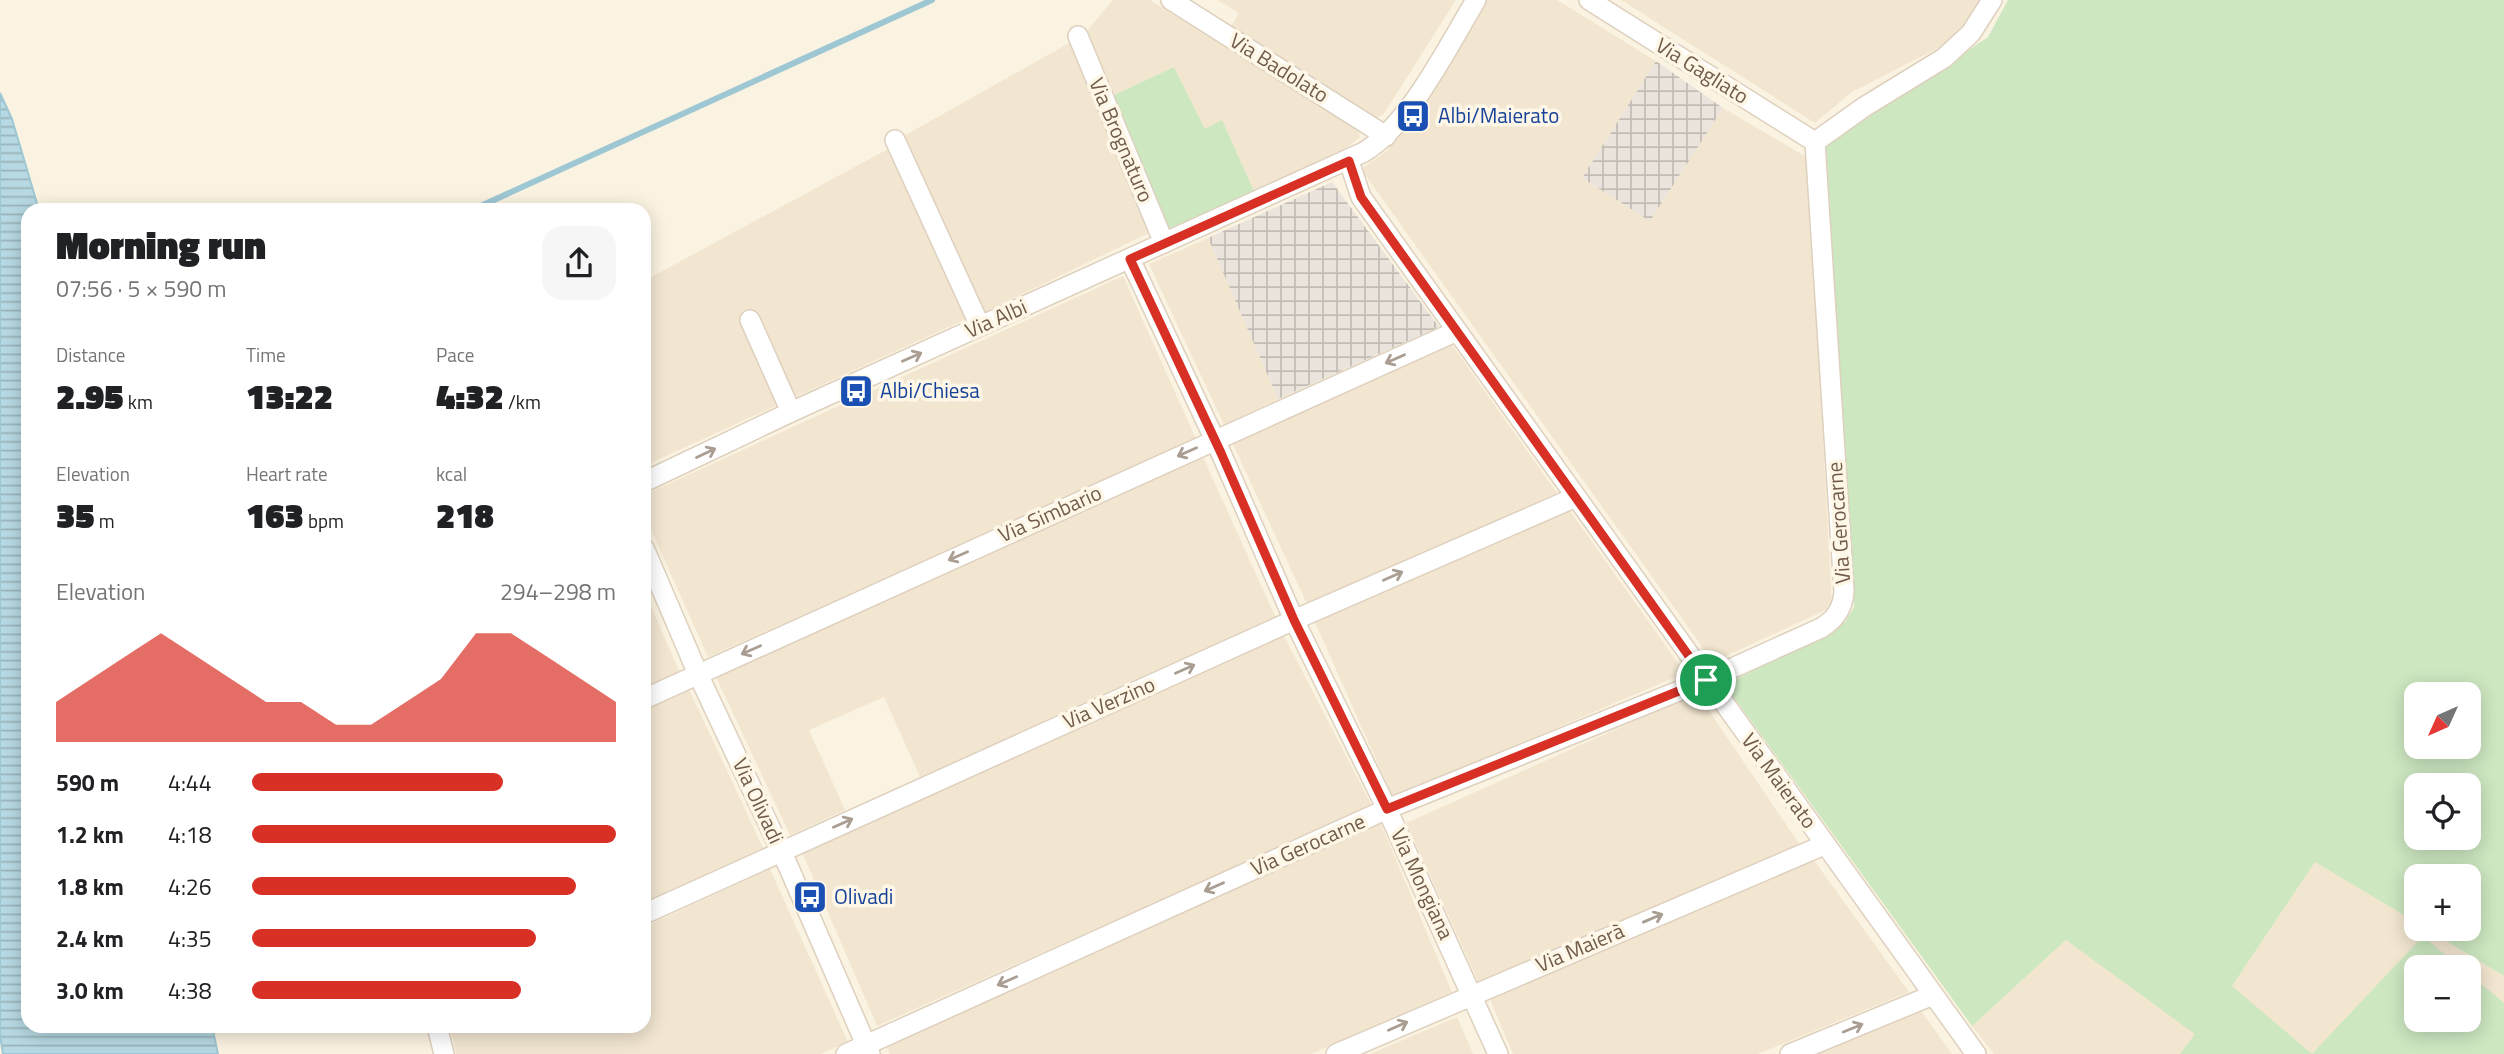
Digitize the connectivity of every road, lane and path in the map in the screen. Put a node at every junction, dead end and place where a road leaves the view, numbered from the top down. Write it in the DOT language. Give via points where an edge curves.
graph roads {
  1 [pos="1171,0"];
  2 [pos="1476,0"];
  3 [pos="1589,0"];
  4 [pos="1992,0"];
  5 [pos="1078,36"];
  6 [pos="1386,136"];
  7 [pos="895,140"];
  8 [pos="1815,142"];
  9 [pos="1349,161"];
  10 [pos="1164,243"];
  11 [pos="1130,259"];
  12 [pos="750,320"];
  13 [pos="980,326"];
  14 [pos="1457,331"];
  15 [pos="791,412"];
  16 [pos="1214,440"];
  17 [pos="651,479"];
  18 [pos="1576,497"];
  19 [pos="651,564"];
  20 [pos="1294,620"];
  21 [pos="698,674"];
  22 [pos="1706,680"];
  23 [pos="651,696"];
  24 [pos="1387,809"];
  25 [pos="1825,845"];
  26 [pos="781,851"];
  27 [pos="651,911"];
  28 [pos="1473,994"];
  29 [pos="1933,995"];
  30 [pos="439,1033"];
  31 [pos="868,1049"];
  32 [pos="444,1054"];
  33 [pos="846,1054"];
  34 [pos="1336,1054"];
  35 [pos="1498,1054"];
  36 [pos="1790,1054"];
  37 [pos="1976,1054"];
  1 -- 6 [label="street, Via Badolato"];
  2 -- 6 [label="street, Via Albi"];
  3 -- 8 [label="street, Via Gagliato"];
  4 -- 8 [label="street" via="1971,33 1944,58"];
  5 -- 10 [label="street, Via Brognaturo"];
  6 -- 9 [label="street, Via Albi"];
  7 -- 13 [label="street"];
  8 -- 22 [label="street, Via Gerocarne" via="1844,597 1839,612 1828,623"];
  9 -- 10 [label="street, Via Albi"];
  9 -- 14 [label="street, Via Maierato" via="1361,197"];
  10 -- 11 [label="street, Via Albi"];
  11 -- 13 [label="street, Via Albi"];
  11 -- 16 [label="street, Via Mongiana"];
  12 -- 15 [label="street"];
  15 -- 13 [label="street, Via Albi, one-way"];
  14 -- 16 [label="street, Via Simbario, one-way"];
  14 -- 18 [label="street, Via Maierato"];
  17 -- 15 [label="street, Via Albi, one-way"];
  16 -- 20 [label="street, Via Mongiana"];
  16 -- 21 [label="street, Via Simbario, one-way"];
  20 -- 18 [label="street, Via Verzino, one-way"];
  18 -- 22 [label="street, Via Maierato"];
  19 -- 21 [label="street, Via Olivadi"];
  20 -- 24 [label="street, Via Mongiana"];
  26 -- 20 [label="street, Via Verzino, one-way"];
  21 -- 23 [label="street, Via Simbario"];
  21 -- 26 [label="street, Via Olivadi"];
  22 -- 24 [label="street, Via Gerocarne"];
  22 -- 25 [label="street, Via Maierato"];
  24 -- 28 [label="street, Via Mongiana"];
  24 -- 31 [label="street, Via Gerocarne, one-way"];
  28 -- 25 [label="street, Via Maierà, one-way"];
  25 -- 29 [label="street, Via Maierato"];
  26 -- 27 [label="street, Via Verzino"];
  26 -- 31 [label="street, Via Olivadi"];
  34 -- 28 [label="street, Via Maierà, one-way"];
  28 -- 35 [label="street, Via Mongiana"];
  36 -- 29 [label="street, one-way"];
  29 -- 37 [label="street, Via Maierato"];
  30 -- 32 [label="street"];
  31 -- 33 [label="street, Via Gerocarne"];
}
